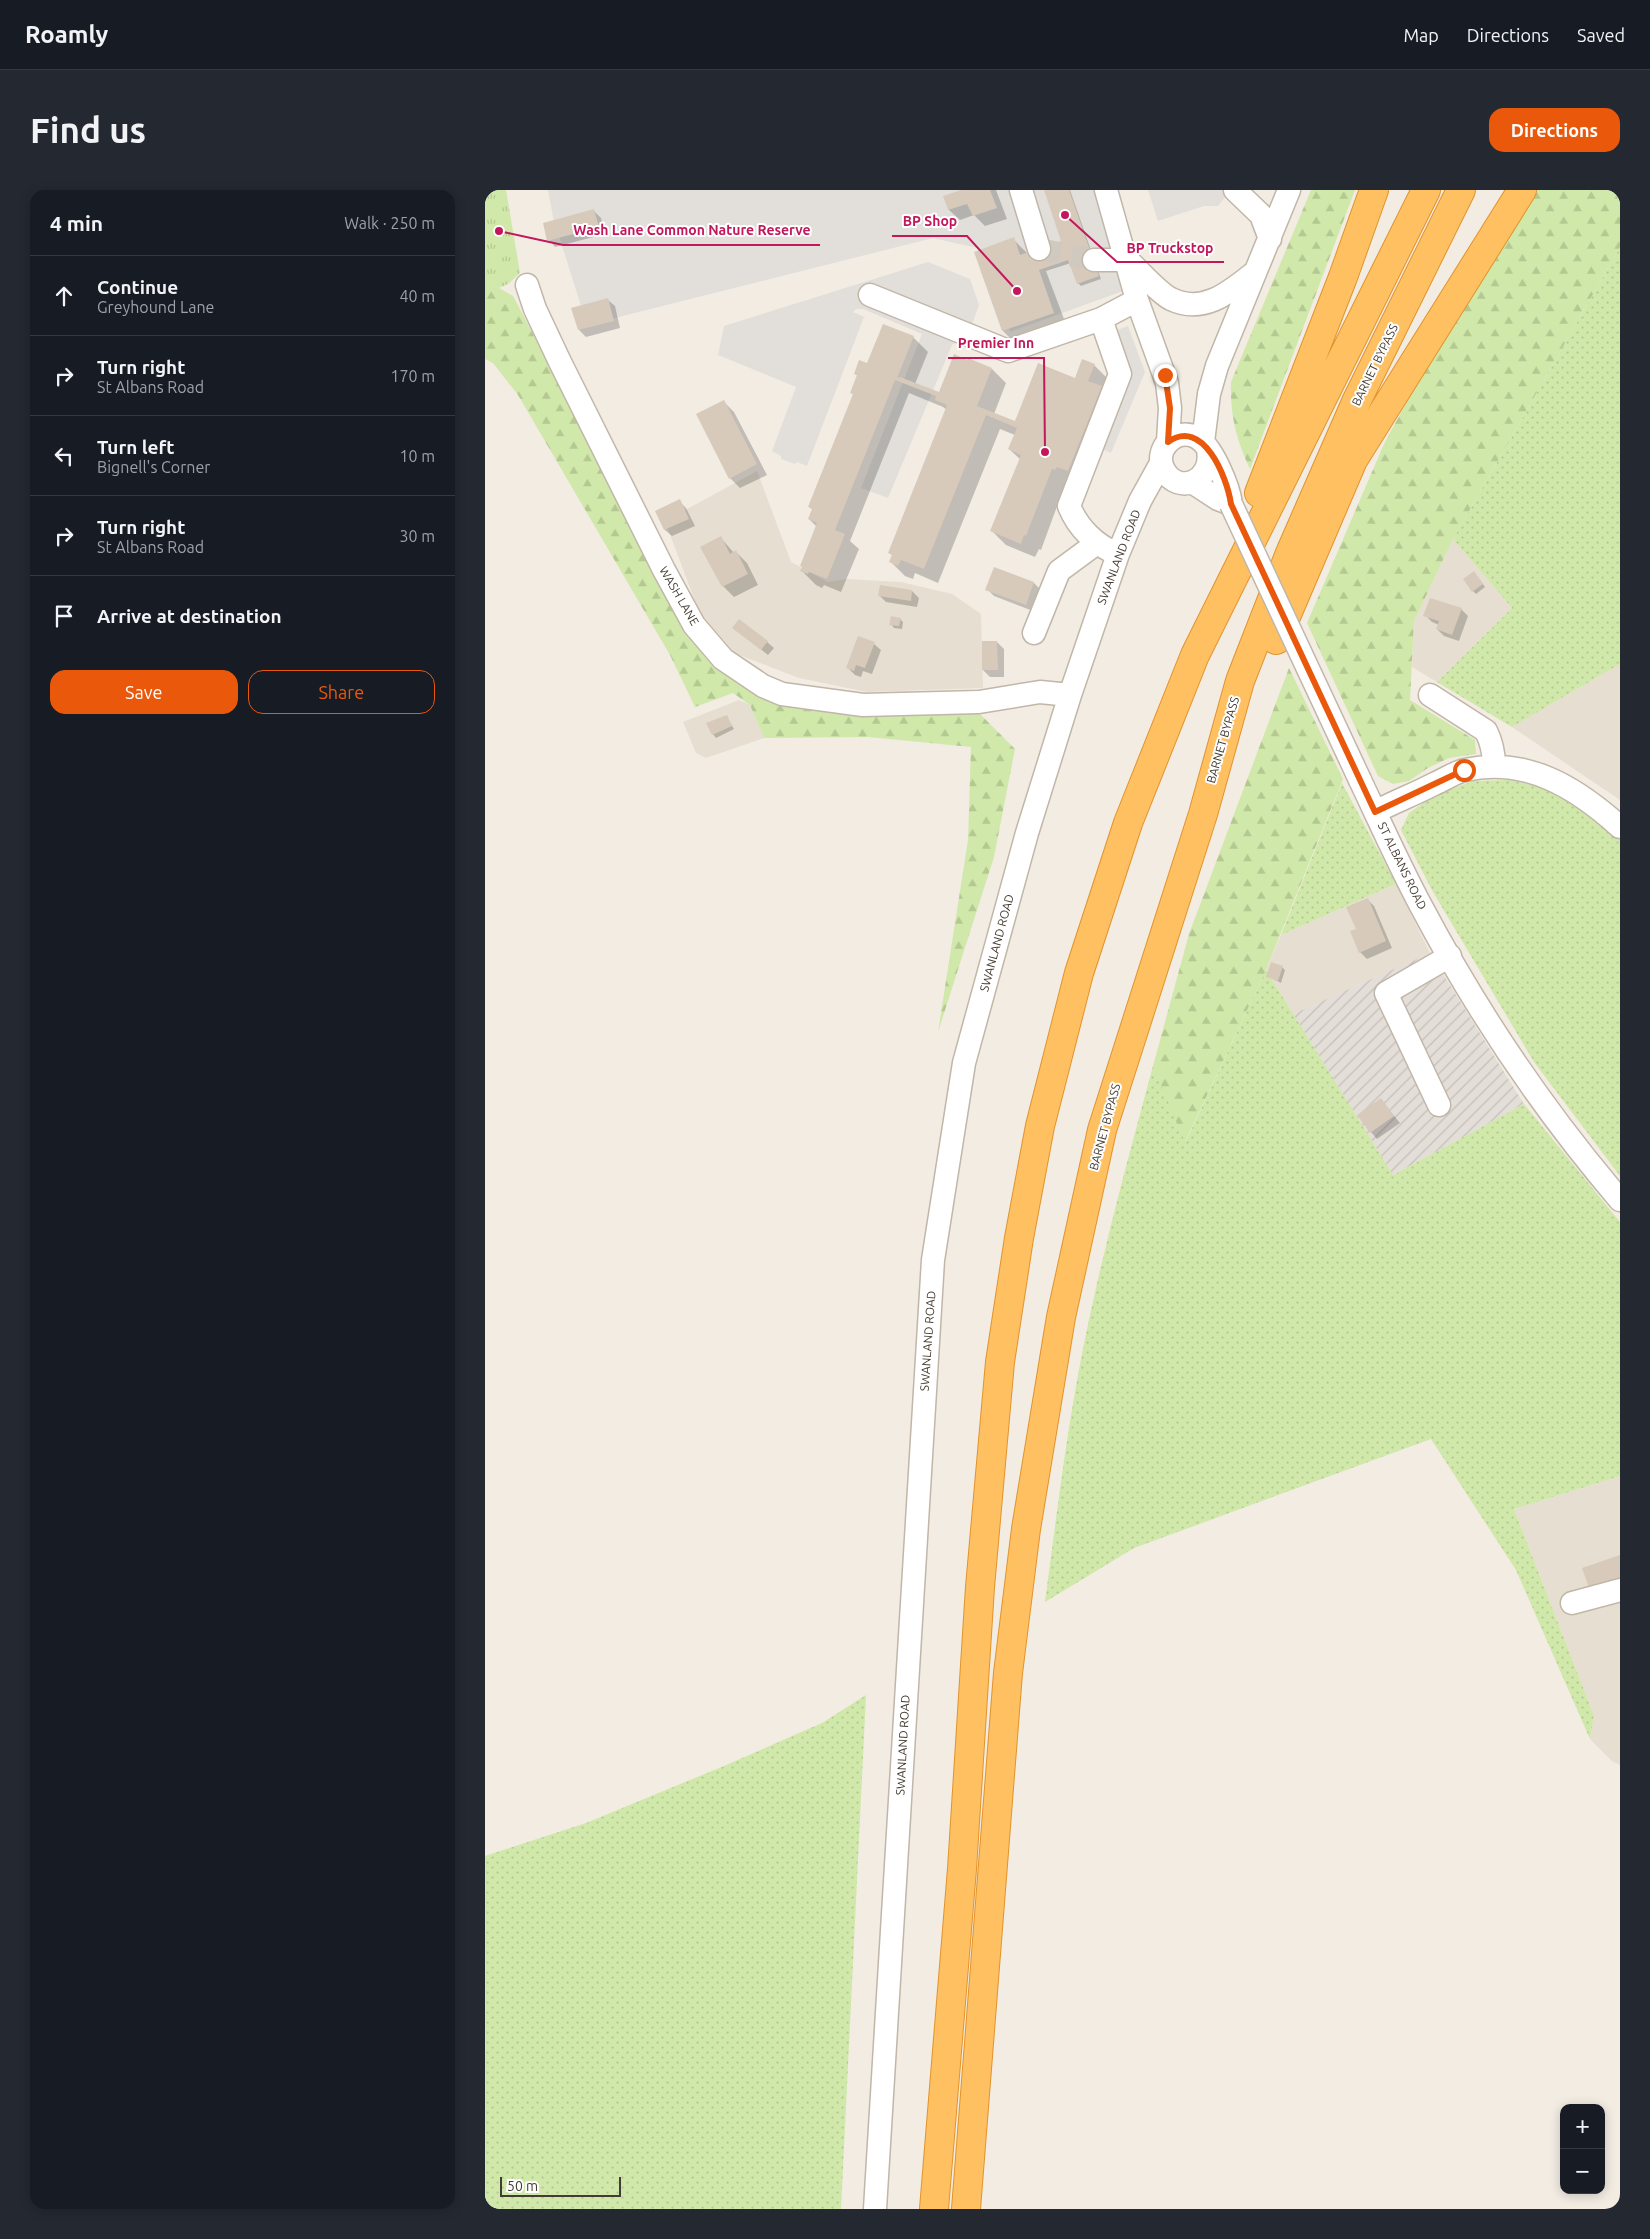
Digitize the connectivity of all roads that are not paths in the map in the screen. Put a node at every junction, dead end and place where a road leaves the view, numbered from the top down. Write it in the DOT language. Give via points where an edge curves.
graph roads {
  1 [pos="1021,190"];
  2 [pos="1106,190"];
  3 [pos="1235,190"];
  4 [pos="1289,190"];
  5 [pos="1374,190"];
  6 [pos="1426,190"];
  7 [pos="1461,190"];
  8 [pos="1523,190"];
  9 [pos="1270,239"];
  10 [pos="1039,249"];
  11 [pos="1094,260"];
  12 [pos="1128,260"];
  13 [pos="1256,272"];
  14 [pos="527,285"];
  15 [pos="870,295"];
  16 [pos="1137,300"];
  17 [pos="1101,319"];
  18 [pos="1205,446"];
  19 [pos="1173,466"];
  20 [pos="1231,504"];
  21 [pos="1097,543"];
  22 [pos="1118,554"];
  23 [pos="1034,633"];
  24 [pos="1195,655"];
  25 [pos="1070,695"];
  26 [pos="1430,695"];
  27 [pos="1494,766"];
  28 [pos="1375,812"];
  29 [pos="1203,814"];
  30 [pos="1620,827"];
  31 [pos="1450,956"];
  32 [pos="1439,1106"];
  33 [pos="1620,1200"];
  34 [pos="1620,1590"];
  35 [pos="1572,1603"];
  36 [pos="875,2209"];
  37 [pos="934,2209"];
  38 [pos="966,2209"];
  1 -- 10 [label="street"];
  2 -- 12 [label="street"];
  3 -- 9 [label="street" via="1261,215"];
  4 -- 9 [label="street"];
  5 -- 24 [label="highway"];
  6 -- 24 [label="highway"];
  7 -- 29 [label="highway, BARNET BYPASS" via="1356,402 1290,553 1240,682"];
  8 -- 29 [label="highway" via="1353,460"];
  9 -- 13 [label="street"];
  11 -- 12 [label="street"];
  12 -- 13 [label="street" via="1171,299 1192,305 1223,297"];
  12 -- 16 [label="street"];
  13 -- 18 [label="street" via="1217,366 1209,394"];
  14 -- 25 [label="street, WASH LANE" via="560,362 666,574 694,625 723,659 763,686 782,694 863,705 979,702 1040,692"];
  15 -- 17 [label="street" via="1008,351"];
  16 -- 17 [label="street"];
  16 -- 19 [label="street" via="1167,383"];
  17 -- 21 [label="street" via="1120,374 1069,506 1075,520"];
  18 -- 19 [label="street" via="1197,437 1181,435"];
  18 -- 19 [label="street" via="1208,467 1205,473"];
  18 -- 20 [label="street, ST ALBANS ROAD" via="1229,490"];
  19 -- 20 [label="street" via="1218,499"];
  19 -- 22 [label="street, SWANLAND ROAD" via="1140,501"];
  20 -- 28 [label="street, ST ALBANS ROAD, bridge"];
  21 -- 22 [label="street"];
  21 -- 23 [label="street" via="1059,571"];
  22 -- 25 [label="street, SWANLAND ROAD"];
  24 -- 37 [label="highway" via="1128,823 1079,973 1040,1126 1019,1238 1001,1362 980,1587 962,1869"];
  25 -- 36 [label="street, SWANLAND ROAD" via="1027,833 964,1063 933,1260"];
  26 -- 27 [label="street" via="1486,731 1492,746"];
  27 -- 28 [label="street" via="1464,770"];
  27 -- 30 [label="street" via="1531,770 1555,780 1583,797"];
  28 -- 31 [label="street, ST ALBANS ROAD" via="1421,906"];
  29 -- 38 [label="highway, BARNET BYPASS" via="1102,1130 1061,1317 1026,1529 1008,1672"];
  31 -- 32 [label="street" via="1386,992"];
  31 -- 33 [label="street, ST ALBANS ROAD" via="1485,1016 1545,1104"];
  34 -- 35 [label="street"];
}
